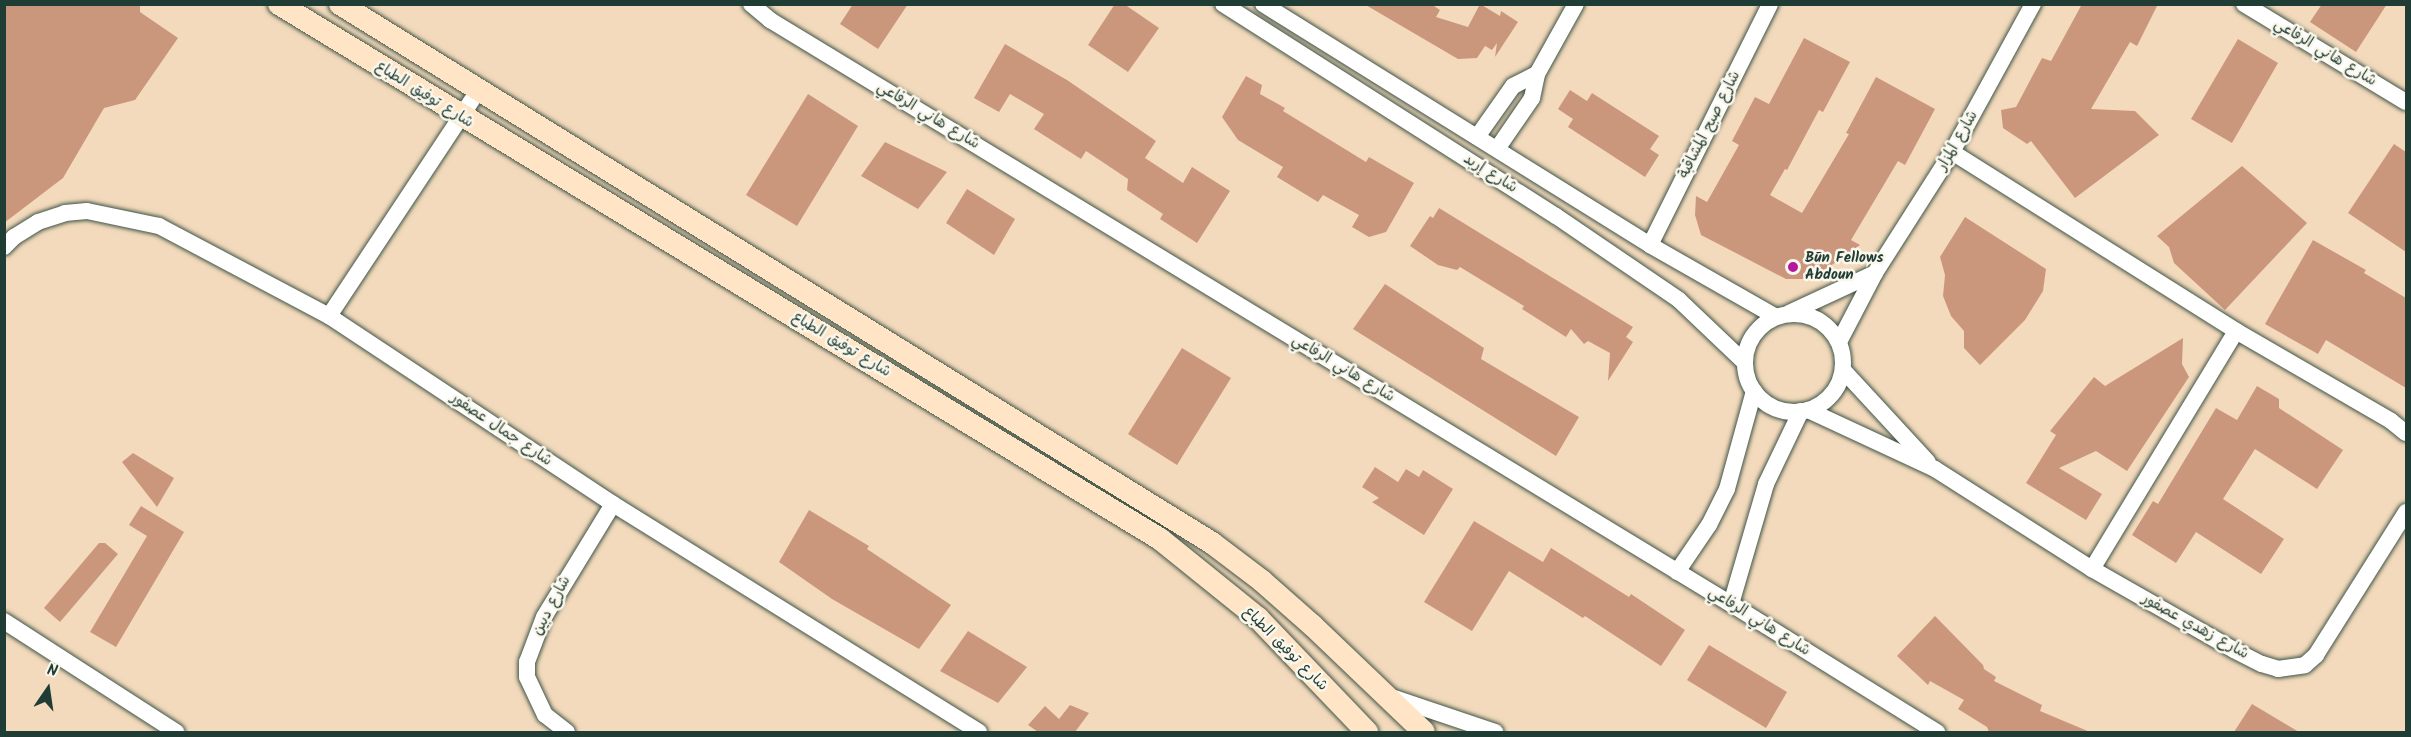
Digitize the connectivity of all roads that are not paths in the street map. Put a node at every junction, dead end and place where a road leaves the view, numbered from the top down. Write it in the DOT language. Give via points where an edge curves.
graph roads {
  1 [pos="279,4"];
  2 [pos="340,4"];
  3 [pos="751,4"];
  4 [pos="1223,4"];
  5 [pos="1263,4"];
  6 [pos="1576,4"];
  7 [pos="1770,4"];
  8 [pos="2034,4"];
  9 [pos="2244,4"];
  10 [pos="1537,74"];
  11 [pos="479,89"];
  12 [pos="2406,102"];
  13 [pos="460,117"];
  14 [pos="1477,137"];
  15 [pos="1497,149"];
  16 [pos="1952,152"];
  17 [pos="1650,245"];
  18 [pos="4,247"];
  19 [pos="1875,273"];
  20 [pos="1781,315"];
  21 [pos="329,316"];
  22 [pos="2236,331"];
  23 [pos="1839,342"];
  24 [pos="1744,362"];
  25 [pos="1843,370"];
  26 [pos="1754,391"];
  27 [pos="1804,410"];
  28 [pos="2406,433"];
  29 [pos="1935,469"];
  30 [pos="613,504"];
  31 [pos="2406,512"];
  32 [pos="2092,569"];
  33 [pos="1677,573"];
  34 [pos="1731,604"];
  35 [pos="4,621"];
  36 [pos="1387,696"];
  37 [pos="176,732"];
  38 [pos="567,732"];
  39 [pos="979,732"];
  40 [pos="1367,732"];
  41 [pos="1424,732"];
  42 [pos="1495,732"];
  43 [pos="1937,732"];
  1 -- 13 [label="street, شارع توفيق الطباع"];
  2 -- 11 [label="street, شارع توفيق الطباع"];
  3 -- 33 [label="street, شارع هاني الرفاعي" via="770,20"];
  4 -- 24 [label="street, شارع إربد" via="1556,216 1679,300"];
  5 -- 14 [label="street, شارع إربد"];
  6 -- 10 [label="street"];
  7 -- 17 [label="street, شارع صبح المشاقبة"];
  8 -- 16 [label="street, شارع المزار"];
  9 -- 12 [label="street, شارع هاني الرفاعي"];
  10 -- 14 [label="street" via="1513,86"];
  10 -- 15 [label="street" via="1532,98"];
  11 -- 13 [label="street"];
  11 -- 36 [label="street, شارع توفيق الطباع" via="1212,543 1269,588"];
  13 -- 21 [label="street"];
  13 -- 40 [label="street, شارع توفيق الطباع" via="1160,539 1258,618"];
  14 -- 15 [label="street, شارع إربد"];
  15 -- 17 [label="street, شارع إربد"];
  16 -- 19 [label="street, شارع المزار"];
  16 -- 22 [label="street"];
  17 -- 20 [label="street, شارع إربد"];
  18 -- 21 [label="street, شارع جمال عصفور" via="38,222 65,213 87,211 123,217 159,226"];
  19 -- 20 [label="street"];
  19 -- 23 [label="street, شارع المزار"];
  20 -- 23 [label="street" via="1802,314 1817,319"];
  20 -- 24 [label="street" via="1763,324 1753,335"];
  21 -- 30 [label="street, شارع جمال عصفور"];
  22 -- 28 [label="street"];
  22 -- 32 [label="street"];
  23 -- 25 [label="street"];
  24 -- 26 [label="street"];
  25 -- 27 [label="street" via="1832,395"];
  25 -- 29 [label="street, شارع زهدي عصفور"];
  26 -- 27 [label="street" via="1774,408"];
  26 -- 33 [label="street" via="1727,489"];
  27 -- 29 [label="street, شارع زهدي عصفور"];
  27 -- 34 [label="street" via="1766,484"];
  29 -- 32 [label="street, شارع زهدي عصفور"];
  30 -- 38 [label="street, شارع دبين" via="544,617 527,662 527,677 544,715"];
  30 -- 39 [label="street, شارع جمال عصفور"];
  31 -- 32 [label="street, شارع زهدي عصفور" via="2316,655 2305,665 2278,669 2262,664"];
  33 -- 34 [label="street, شارع هاني الرفاعي"];
  34 -- 43 [label="street, شارع هاني الرفاعي"];
  35 -- 37 [label="street"];
  36 -- 41 [label="street, شارع توفيق الطباع"];
  36 -- 42 [label="street"];
}
